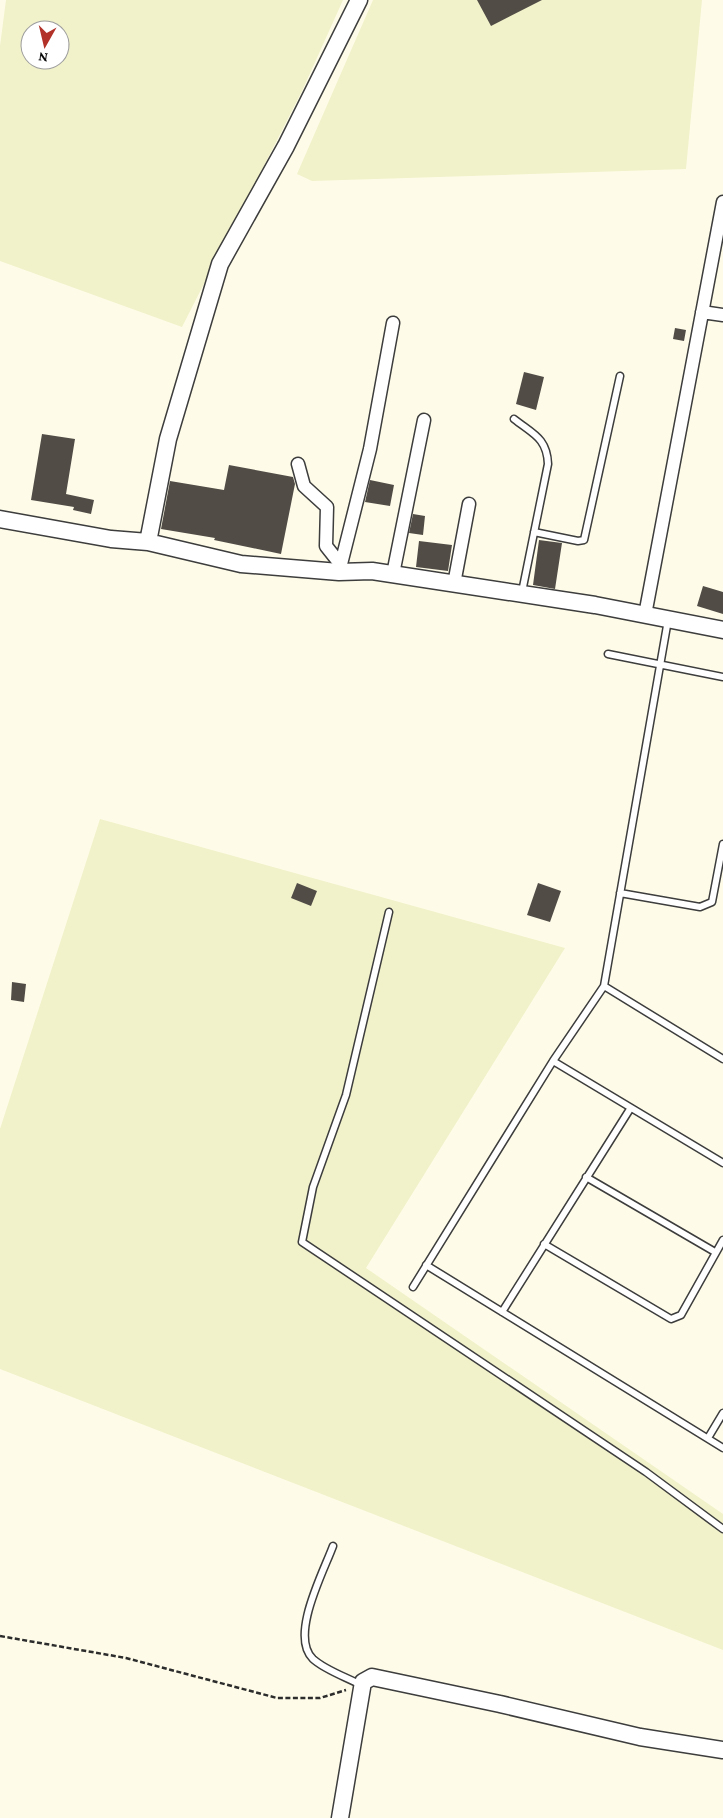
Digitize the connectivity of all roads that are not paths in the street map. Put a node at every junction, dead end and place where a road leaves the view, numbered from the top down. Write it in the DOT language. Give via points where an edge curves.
graph roads {
  1 [pos="359,0"];
  2 [pos="723,202"];
  3 [pos="702,312"];
  4 [pos="723,315"];
  5 [pos="393,323"];
  6 [pos="620,376"];
  7 [pos="514,419"];
  8 [pos="424,420"];
  9 [pos="298,464"];
  10 [pos="469,504"];
  11 [pos="0,519"];
  12 [pos="534,532"];
  13 [pos="148,542"];
  14 [pos="340,568"];
  15 [pos="393,574"];
  16 [pos="454,584"];
  17 [pos="521,594"];
  18 [pos="645,615"];
  19 [pos="668,620"];
  20 [pos="723,630"];
  21 [pos="608,654"];
  22 [pos="660,666"];
  23 [pos="723,676"];
  24 [pos="723,844"];
  25 [pos="620,893"];
  26 [pos="389,912"];
  27 [pos="604,986"];
  28 [pos="723,1059"];
  29 [pos="553,1062"];
  30 [pos="630,1109"];
  31 [pos="723,1163"];
  32 [pos="586,1177"];
  33 [pos="723,1240"];
  34 [pos="544,1244"];
  35 [pos="715,1252"];
  36 [pos="426,1265"];
  37 [pos="413,1287"];
  38 [pos="502,1312"];
  39 [pos="723,1413"];
  40 [pos="708,1438"];
  41 [pos="723,1448"];
  42 [pos="723,1529"];
  43 [pos="333,1546"];
  44 [pos="362,1686"];
  45 [pos="723,1750"];
  46 [pos="340,1818"];
  1 -- 13 [label="street" via="286,146 220,264 168,439"];
  2 -- 3 [label="street"];
  3 -- 4 [label="street"];
  3 -- 18 [label="street"];
  5 -- 14 [label="street" via="370,449"];
  6 -- 12 [label="lane" via="584,540"];
  7 -- 12 [label="lane" via="542,440 547,450 548,464"];
  8 -- 15 [label="street"];
  9 -- 14 [label="street" via="304,486 326,508 326,546"];
  10 -- 16 [label="street"];
  11 -- 13 [label="street" via="111,539"];
  12 -- 17 [label="lane"];
  13 -- 14 [label="street" via="241,564"];
  14 -- 15 [label="street"];
  15 -- 16 [label="street"];
  16 -- 17 [label="street"];
  17 -- 18 [label="street"];
  18 -- 19 [label="street"];
  19 -- 20 [label="street"];
  19 -- 22 [label="lane"];
  21 -- 22 [label="lane"];
  22 -- 23 [label="lane"];
  22 -- 25 [label="lane"];
  24 -- 25 [label="lane" via="712,902 708,905 700,907"];
  25 -- 27 [label="lane"];
  26 -- 42 [label="lane" via="346,1095 313,1187 302,1242 646,1472"];
  27 -- 28 [label="lane"];
  27 -- 29 [label="lane"];
  29 -- 30 [label="lane"];
  29 -- 36 [label="lane"];
  30 -- 31 [label="lane"];
  30 -- 32 [label="lane"];
  32 -- 34 [label="lane"];
  32 -- 35 [label="lane"];
  33 -- 35 [label="lane"];
  34 -- 35 [label="lane" via="671,1319 680,1315"];
  34 -- 38 [label="lane"];
  36 -- 37 [label="lane"];
  36 -- 38 [label="lane"];
  38 -- 40 [label="lane"];
  39 -- 40 [label="lane"];
  40 -- 41 [label="lane"];
  43 -- 44 [label="lane" via="308,1610 305,1627 307,1649 315,1660"];
  44 -- 45 [label="street" via="366,1679 380,1678 640,1738"];
  44 -- 46 [label="street"];
}
